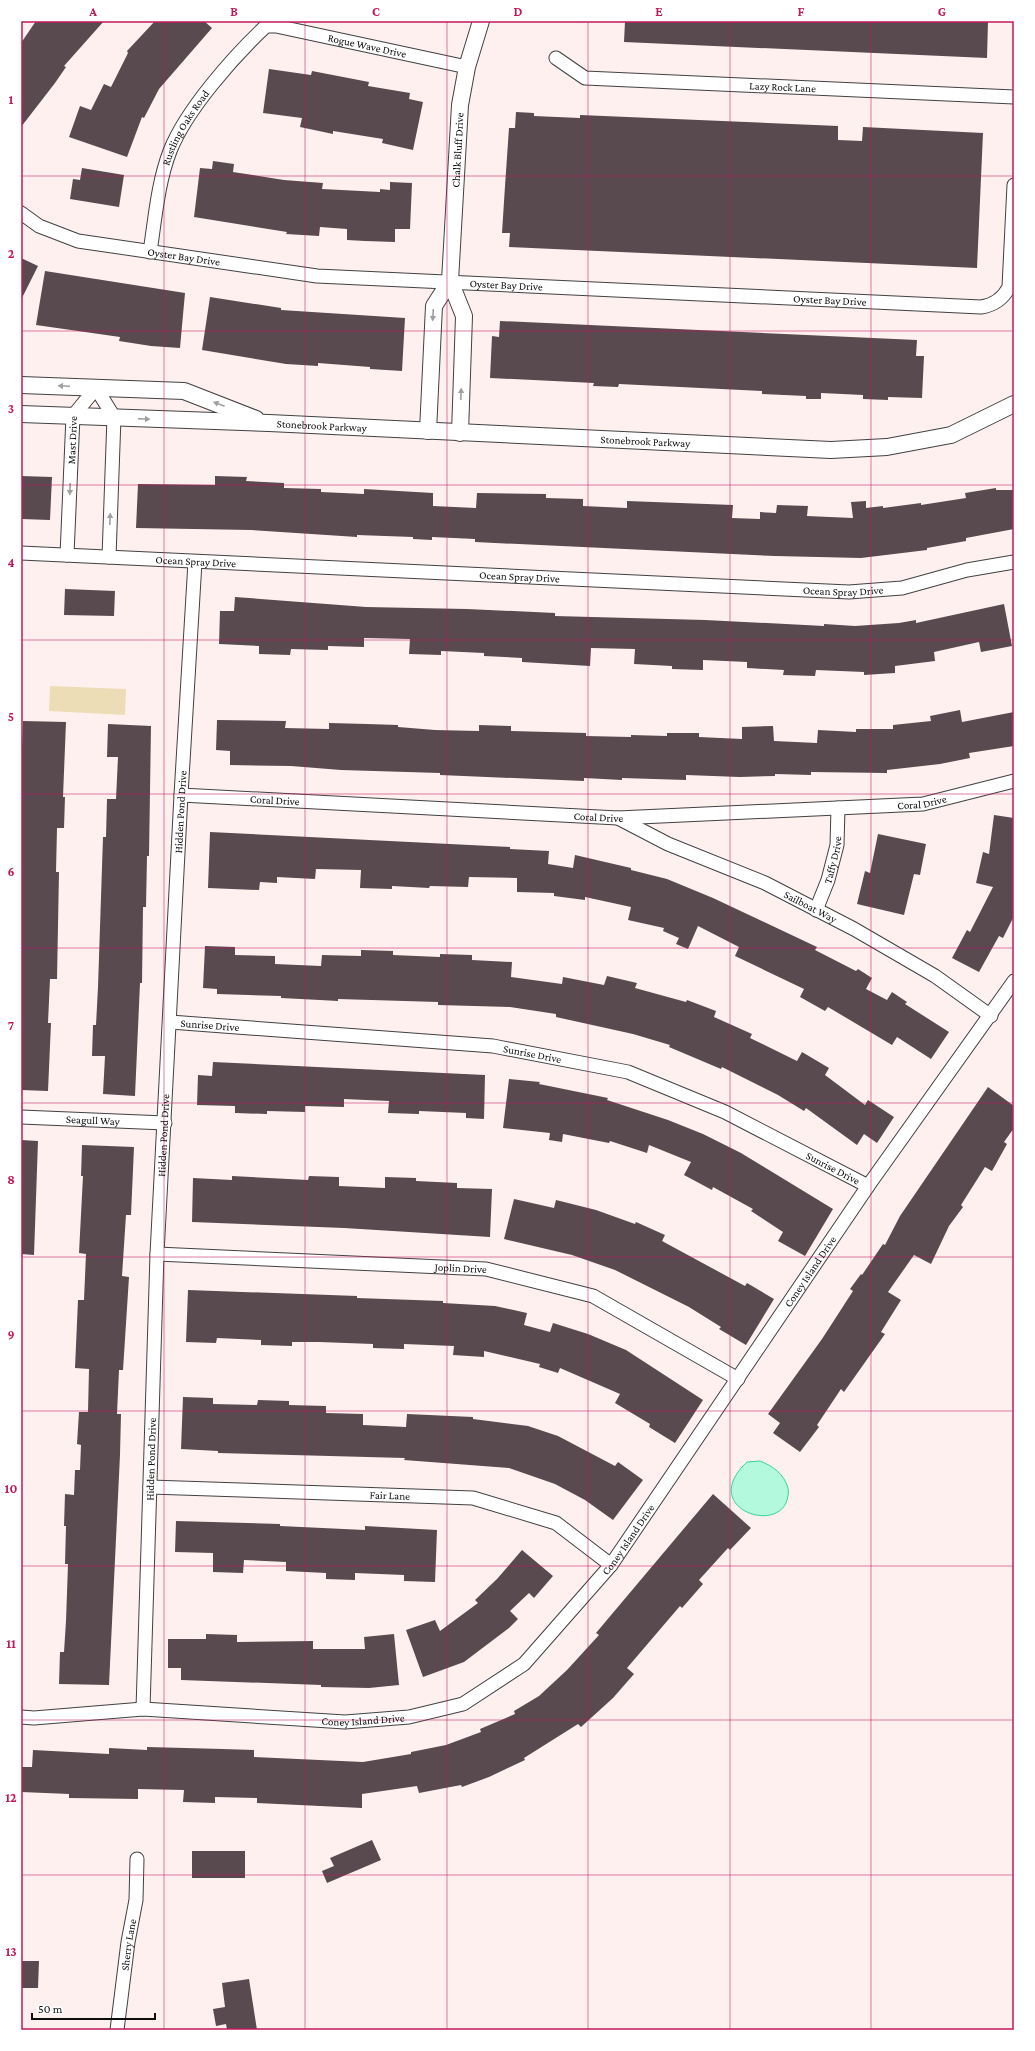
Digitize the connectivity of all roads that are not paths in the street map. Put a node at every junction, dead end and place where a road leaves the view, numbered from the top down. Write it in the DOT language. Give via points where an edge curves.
graph roads {
  1 [pos="481,21"];
  2 [pos="266,26"];
  3 [pos="556,58"];
  4 [pos="467,67"];
  5 [pos="1014,97"];
  6 [pos="1014,186"];
  7 [pos="21,212"];
  8 [pos="150,252"];
  9 [pos="450,281"];
  10 [pos="21,385"];
  11 [pos="96,388"];
  12 [pos="1014,404"];
  13 [pos="21,414"];
  14 [pos="73,416"];
  15 [pos="114,417"];
  16 [pos="269,423"];
  17 [pos="428,431"];
  18 [pos="460,433"];
  19 [pos="21,553"];
  20 [pos="67,556"];
  21 [pos="109,558"];
  22 [pos="195,562"];
  23 [pos="1014,562"];
  24 [pos="1014,781"];
  25 [pos="181,795"];
  26 [pos="838,808"];
  27 [pos="618,818"];
  28 [pos="816,910"];
  29 [pos="1014,981"];
  30 [pos="991,1016"];
  31 [pos="170,1022"];
  32 [pos="21,1117"];
  33 [pos="165,1123"];
  34 [pos="868,1186"];
  35 [pos="157,1254"];
  36 [pos="738,1379"];
  37 [pos="150,1487"];
  38 [pos="612,1564"];
  39 [pos="144,1709"];
  40 [pos="21,1717"];
  41 [pos="137,1859"];
  42 [pos="118,2030"];
  1 -- 4 [label="street, Chalk Bluff Drive"];
  2 -- 4 [label="street, Rogue Wave Drive"];
  2 -- 8 [label="street, Rustling Oaks Road" via="204,94 170,150"];
  3 -- 5 [label="street, Lazy Rock Lane" via="585,78"];
  4 -- 9 [label="street, Chalk Bluff Drive" via="460,105"];
  6 -- 9 [label="street, Oyster Bay Drive" via="1009,287 1000,300 981,308"];
  7 -- 8 [label="street, Oyster Bay Drive" via="38,226 78,241"];
  8 -- 9 [label="street, Oyster Bay Drive" via="317,276"];
  9 -- 17 [label="street, Chalk Bluff Drive, one-way" via="434,306"];
  18 -- 9 [label="street, Chalk Bluff Drive, one-way" via="464,316"];
  11 -- 10 [label="street, Stonebrook Parkway, one-way"];
  11 -- 14 [label="street, Mast Drive"];
  11 -- 15 [label="street"];
  16 -- 11 [label="street, Stonebrook Parkway, one-way" via="184,391"];
  12 -- 18 [label="street, Stonebrook Parkway" via="951,435 873,448 831,450"];
  13 -- 14 [label="street, Stonebrook Parkway"];
  14 -- 15 [label="street, Stonebrook Parkway"];
  14 -- 20 [label="street, Mast Drive, one-way"];
  15 -- 16 [label="street, Stonebrook Parkway, one-way"];
  21 -- 15 [label="street, one-way"];
  16 -- 17 [label="street, Stonebrook Parkway"];
  17 -- 18 [label="street, Stonebrook Parkway"];
  19 -- 20 [label="street, Ocean Spray Drive"];
  20 -- 21 [label="street, Ocean Spray Drive"];
  21 -- 22 [label="street, Ocean Spray Drive"];
  22 -- 23 [label="street, Ocean Spray Drive" via="849,592 902,588 967,570"];
  22 -- 25 [label="street, Hidden Pond Drive"];
  24 -- 26 [label="street, Coral Drive" via="923,804"];
  25 -- 27 [label="street, Coral Drive"];
  25 -- 31 [label="street, Hidden Pond Drive"];
  26 -- 27 [label="street, Coral Drive"];
  26 -- 28 [label="street, Taffy Drive" via="837,845 828,880"];
  27 -- 28 [label="street, Sailboat Way" via="668,844 765,883"];
  28 -- 30 [label="street, Sailboat Way" via="935,976"];
  29 -- 30 [label="street, Coney Island Drive"];
  30 -- 34 [label="street, Coney Island Drive"];
  31 -- 33 [label="street, Hidden Pond Drive"];
  31 -- 34 [label="street, Sunrise Drive" via="494,1046 628,1072 725,1112"];
  32 -- 33 [label="street, Seagull Way"];
  33 -- 35 [label="street, Hidden Pond Drive"];
  34 -- 36 [label="street, Coney Island Drive"];
  35 -- 36 [label="street, Joplin Drive" via="486,1269 593,1296"];
  35 -- 37 [label="street, Hidden Pond Drive"];
  36 -- 38 [label="street, Coney Island Drive"];
  37 -- 38 [label="street, Fair Lane" via="473,1498 556,1523"];
  37 -- 39 [label="street, Hidden Pond Drive"];
  38 -- 39 [label="street, Coney Island Drive" via="524,1664 463,1704 409,1716 345,1722"];
  39 -- 40 [label="street, Coney Island Drive"];
  41 -- 42 [label="street, Sherry Lane" via="136,1900 128,1942"];
}
